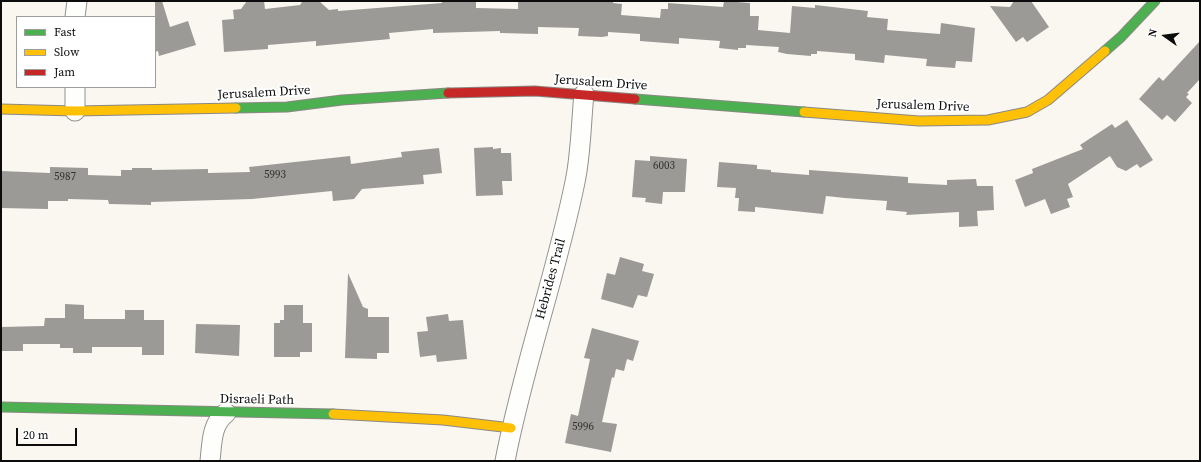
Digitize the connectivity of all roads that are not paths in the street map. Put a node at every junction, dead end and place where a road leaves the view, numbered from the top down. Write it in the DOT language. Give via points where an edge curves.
graph roads {
  1 [pos="77,1"];
  2 [pos="1155,1"];
  3 [pos="75,16"];
  4 [pos="75,88"];
  5 [pos="584,94"];
  6 [pos="1,109"];
  7 [pos="75,111"];
  8 [pos="1,407"];
  9 [pos="226,413"];
  10 [pos="511,428"];
  11 [pos="210,461"];
  12 [pos="505,461"];
  1 -- 3 [label="street"];
  2 -- 5 [label="street, Jerusalem Drive" via="1121,37 1048,100 1027,112 988,120 919,121"];
  4 -- 7 [label="street"];
  5 -- 7 [label="street, Jerusalem Drive" via="535,91 455,92 342,100 287,107"];
  5 -- 10 [label="street, Hebrides Trail" via="576,180"];
  6 -- 7 [label="street, Jerusalem Drive"];
  8 -- 9 [label="street, Disraeli Path"];
  9 -- 10 [label="street, Disraeli Path" via="236,411 374,414"];
  9 -- 11 [label="street" via="218,419 214,429"];
  10 -- 12 [label="street, Hebrides Trail"];
}
